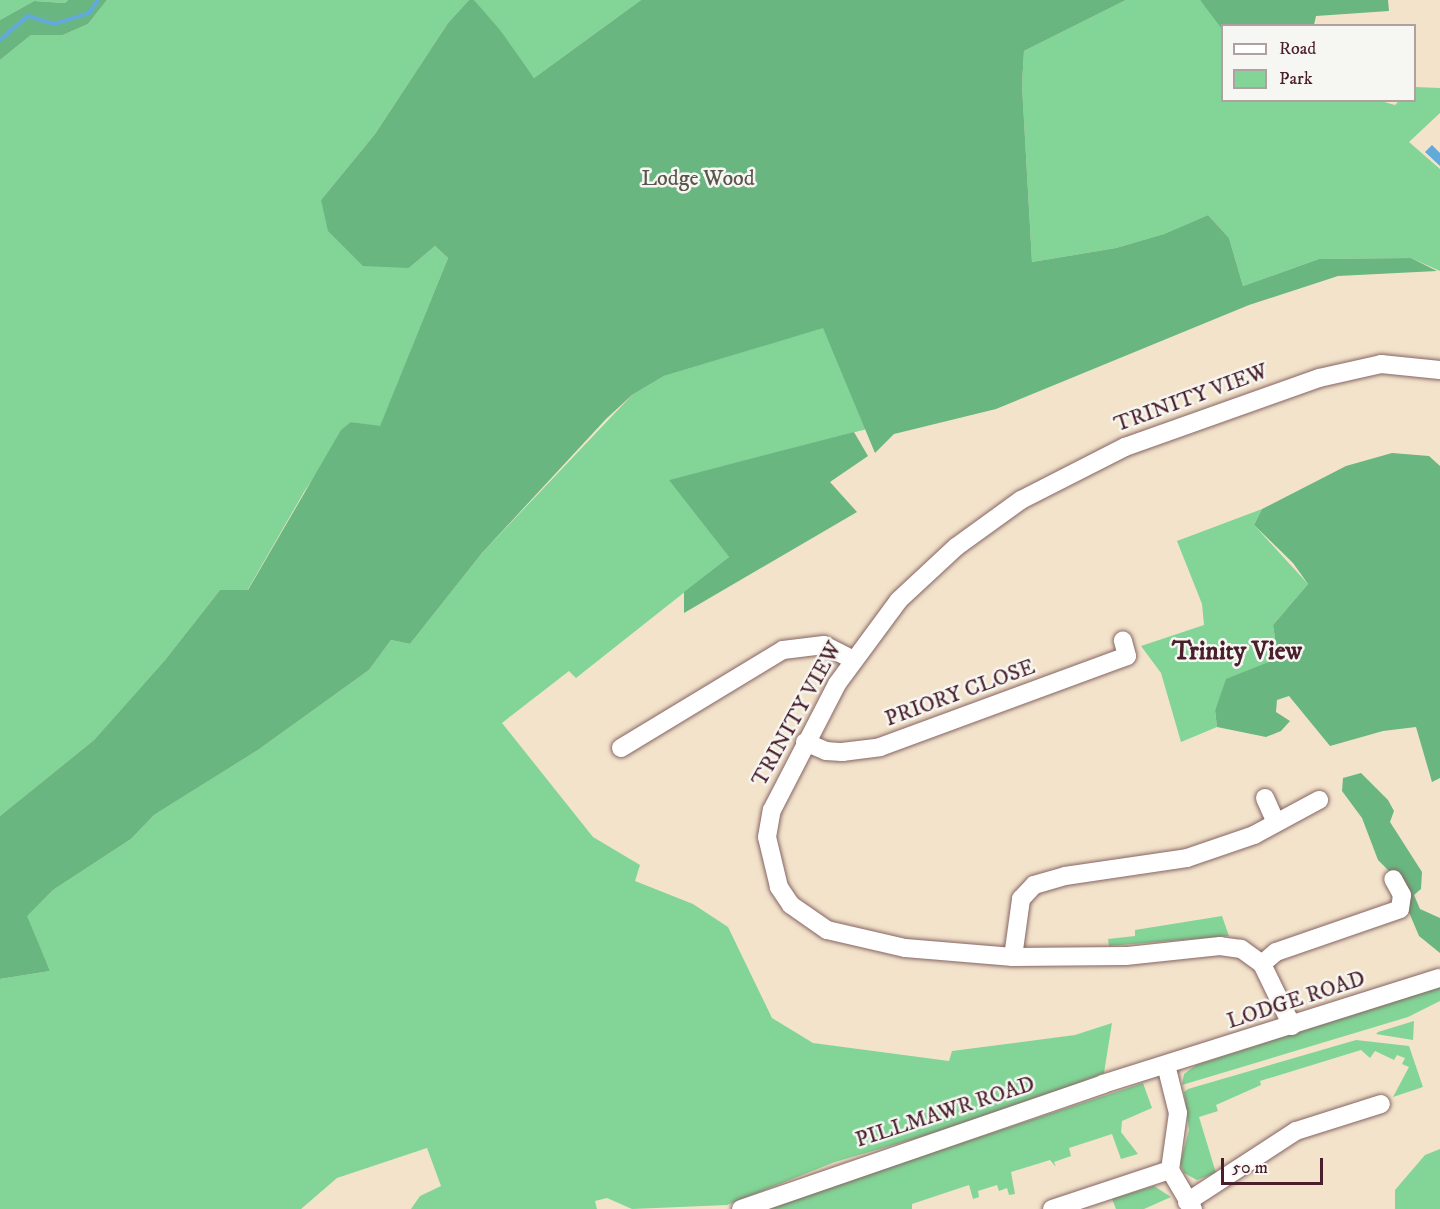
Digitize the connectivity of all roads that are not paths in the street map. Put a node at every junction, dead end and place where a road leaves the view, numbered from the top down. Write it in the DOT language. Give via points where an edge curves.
graph roads {
  1 [pos="1440,370"];
  2 [pos="1130,648"];
  3 [pos="852,660"];
  4 [pos="806,742"];
  5 [pos="621,748"];
  6 [pos="1265,798"];
  7 [pos="1319,800"];
  8 [pos="1276,823"];
  9 [pos="1393,879"];
  10 [pos="1337,912"];
  11 [pos="1340,930"];
  12 [pos="1013,957"];
  13 [pos="1262,964"];
  14 [pos="1440,978"];
  15 [pos="1292,1026"];
  16 [pos="1166,1065"];
  17 [pos="1381,1104"];
  18 [pos="1170,1170"];
  19 [pos="1190,1205"];
  20 [pos="741,1209"];
  21 [pos="1052,1209"];
  1 -- 3 [label="street, TRINITY VIEW" via="1381,364 1319,378 1125,447 1068,472 1020,500 956,547 899,600"];
  2 -- 4 [label="street, PRIORY CLOSE" via="870,749 826,751"];
  3 -- 4 [label="street, TRINITY VIEW"];
  3 -- 5 [label="street" via="824,645 783,650"];
  4 -- 12 [label="street, TRINITY VIEW" via="772,810 767,837 772,867 791,905 810,921 844,936 940,953"];
  6 -- 8 [label="street"];
  7 -- 8 [label="street"];
  8 -- 12 [label="street" via="1254,835 1187,858 1065,876 1034,885 1021,899"];
  9 -- 11 [label="street" via="1402,895 1400,909"];
  10 -- 11 [label="street"];
  11 -- 13 [label="street" via="1276,952"];
  12 -- 13 [label="street, TRINITY VIEW" via="1126,956 1220,946 1241,949"];
  13 -- 15 [label="street"];
  14 -- 15 [label="street, LODGE ROAD"];
  15 -- 16 [label="street, LODGE ROAD"];
  16 -- 18 [label="street" via="1178,1113"];
  16 -- 20 [label="street, PILLMAWR ROAD" via="952,1138 890,1155"];
  17 -- 19 [label="street" via="1296,1131"];
  18 -- 19 [label="street"];
  18 -- 21 [label="street"];
}
